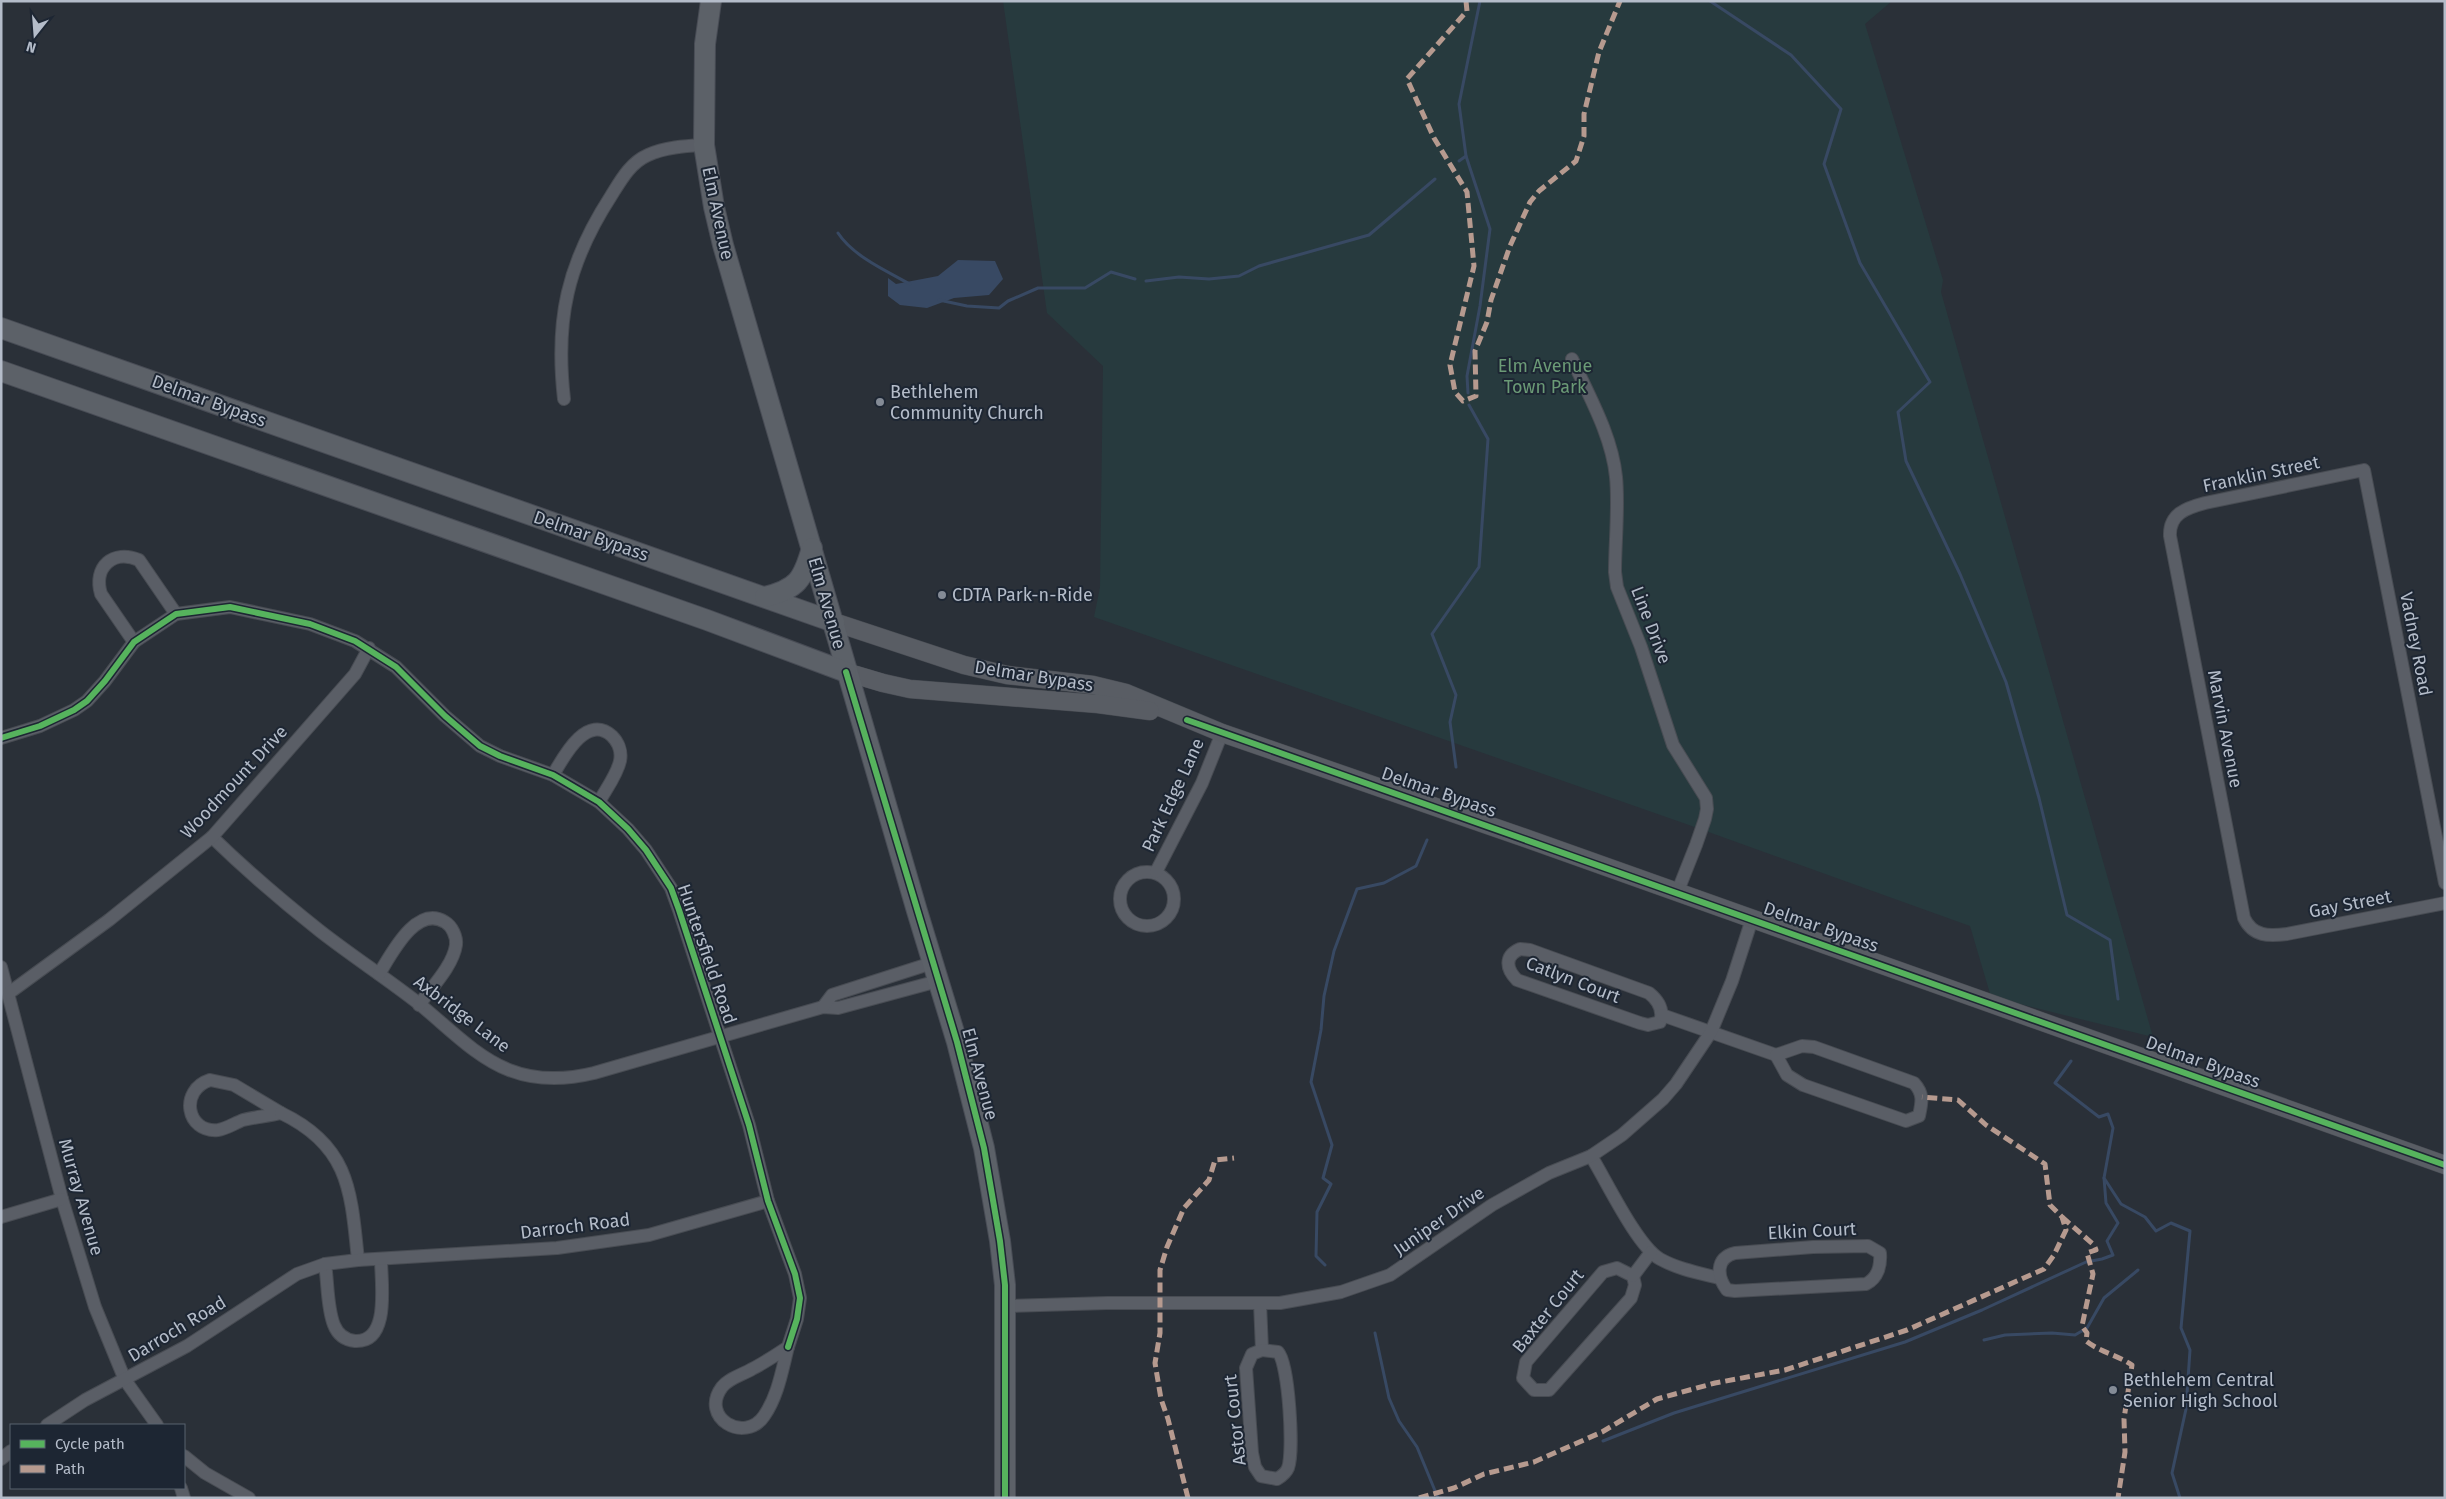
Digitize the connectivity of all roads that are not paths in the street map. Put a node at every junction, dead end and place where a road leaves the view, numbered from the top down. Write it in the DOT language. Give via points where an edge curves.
graph roads {
  1 [pos="711,1"];
  2 [pos="704,145"];
  3 [pos="1,328"];
  4 [pos="1572,359"];
  5 [pos="1,371"];
  6 [pos="564,399"];
  7 [pos="2364,470"];
  8 [pos="2172,522"];
  9 [pos="812,548"];
  10 [pos="765,597"];
  11 [pos="176,614"];
  12 [pos="834,622"];
  13 [pos="134,642"];
  14 [pos="368,648"];
  15 [pos="846,672"];
  16 [pos="1041,679"];
  17 [pos="1036,700"];
  18 [pos="1187,720"];
  19 [pos="1222,733"];
  20 [pos="1,738"];
  21 [pos="553,775"];
  22 [pos="599,802"];
  23 [pos="212,837"];
  24 [pos="1156,872"];
  25 [pos="2445,883"];
  26 [pos="1677,893"];
  27 [pos="2445,903"];
  28 [pos="1752,919"];
  29 [pos="2261,935"];
  30 [pos="1,967"];
  31 [pos="935,972"];
  32 [pos="379,974"];
  33 [pos="875,981"];
  34 [pos="8,993"];
  35 [pos="879,997"];
  36 [pos="419,1005"];
  37 [pos="823,1007"];
  38 [pos="1662,1015"];
  39 [pos="1712,1032"];
  40 [pos="719,1037"];
  41 [pos="1776,1055"];
  42 [pos="281,1113"];
  43 [pos="1591,1156"];
  44 [pos="2445,1165"];
  45 [pos="62,1199"];
  46 [pos="768,1200"];
  47 [pos="1,1217"];
  48 [pos="1651,1252"];
  49 [pos="381,1259"];
  50 [pos="358,1260"];
  51 [pos="326,1264"];
  52 [pos="1633,1276"];
  53 [pos="1719,1278"];
  54 [pos="1260,1303"];
  55 [pos="1006,1306"];
  56 [pos="788,1347"];
  57 [pos="1262,1350"];
  58 [pos="125,1380"];
  59 [pos="49,1424"];
  60 [pos="156,1424"];
  61 [pos="186,1463"];
  62 [pos="249,1498"];
  63 [pos="1005,1498"];
  1 -- 2 [label="main road, Elm Avenue" via="705,44"];
  2 -- 6 [label="street" via="648,154 629,168 601,211 568,288 560,360"];
  2 -- 9 [label="main road, Elm Avenue" via="722,245"];
  3 -- 10 [label="main road, Delmar Bypass"];
  4 -- 26 [label="street, Line Drive" via="1600,421 1616,477 1614,572 1617,587 1641,647 1673,745 1706,798 1705,819"];
  5 -- 15 [label="main road, Delmar Bypass" via="708,620"];
  7 -- 8 [label="street, Franklin Street" via="2205,503 2181,511"];
  7 -- 25 [label="street, Vadney Road"];
  8 -- 29 [label="street, Marvin Avenue" via="2170,536 2244,918 2248,927"];
  9 -- 10 [label="main road" via="800,579 788,590"];
  9 -- 12 [label="main road, Elm Avenue"];
  10 -- 12 [label="main road, Delmar Bypass"];
  11 -- 13 [label="street, Huntersfield Road"];
  11 -- 13 [label="street" via="139,560 121,556 112,559 101,571 99,587"];
  11 -- 14 [label="street, Huntersfield Road" via="222,607 251,610 310,624"];
  12 -- 15 [label="main road, Elm Avenue"];
  12 -- 16 [label="street, Delmar Bypass" via="964,665"];
  13 -- 20 [label="street, Huntersfield Road" via="87,701 40,726"];
  14 -- 21 [label="street, Huntersfield Road" via="396,667 480,746"];
  14 -- 23 [label="street, Woodmount Drive" via="355,674"];
  15 -- 17 [label="street, Delmar Bypass" via="910,689"];
  15 -- 31 [label="main road, Elm Avenue"];
  16 -- 17 [label="street"];
  16 -- 18 [label="street, Delmar Bypass" via="1094,685 1126,693"];
  17 -- 18 [label="street, Delmar Bypass" via="1135,708"];
  18 -- 19 [label="street, Delmar Bypass"];
  19 -- 24 [label="street, Park Edge Lane" via="1202,784"];
  19 -- 26 [label="street, Delmar Bypass"];
  21 -- 22 [label="street, Huntersfield Road"];
  21 -- 22 [label="street" via="571,746 583,735 595,731 610,734 616,741 620,759 618,769"];
  22 -- 40 [label="street, Huntersfield Road" via="646,850 671,888"];
  23 -- 32 [label="street, Axbridge Lane" via="256,879"];
  23 -- 34 [label="street, Woodmount Drive" via="109,920"];
  24 -- 24 [label="street, Park Edge Lane" via="1138,873 1124,884 1120,902 1135,924 1153,926 1162,922 1173,909 1174,891 1170,883"];
  26 -- 28 [label="street, Delmar Bypass"];
  27 -- 29 [label="street, Gay Street" via="2287,934"];
  28 -- 39 [label="street, Juniper Drive"];
  28 -- 44 [label="street, Delmar Bypass"];
  30 -- 34 [label="street, Murray Avenue"];
  31 -- 33 [label="street, Axbridge Lane"];
  31 -- 35 [label="street, Axbridge Lane"];
  31 -- 55 [label="main road, Elm Avenue" via="984,1148 1000,1241"];
  32 -- 36 [label="street, Axbridge Lane"];
  32 -- 36 [label="street" via="404,937 419,922 430,918 447,922 456,945 447,965"];
  33 -- 35 [label="street"];
  33 -- 37 [label="street, Axbridge Lane" via="832,994"];
  34 -- 45 [label="street, Murray Avenue"];
  35 -- 37 [label="street, Axbridge Lane" via="838,1008"];
  36 -- 40 [label="street, Axbridge Lane" via="496,1064 539,1077 569,1079 594,1074"];
  37 -- 40 [label="street, Axbridge Lane"];
  38 -- 38 [label="street, Catlyn Court" via="1656,999 1649,993 1530,950 1514,952 1508,962 1510,973 1529,986 1648,1026 1660,1022"];
  38 -- 39 [label="street"];
  39 -- 41 [label="street"];
  39 -- 43 [label="street, Juniper Drive" via="1663,1099 1622,1135"];
  40 -- 46 [label="street, Huntersfield Road" via="749,1125"];
  41 -- 41 [label="street" via="1787,1074 1803,1085 1906,1121 1919,1116 1922,1097 1914,1083 1814,1047 1802,1046"];
  42 -- 42 [label="street" via="234,1085 218,1080 204,1082 195,1088 191,1096 190,1107 195,1120 206,1129 219,1130 243,1120"];
  42 -- 50 [label="street" via="317,1134 341,1168 353,1216"];
  43 -- 48 [label="street, Elkin Court"];
  43 -- 54 [label="street, Juniper Drive" via="1549,1173 1492,1205 1390,1275 1341,1292 1280,1303"];
  45 -- 47 [label="street"];
  45 -- 58 [label="street, Murray Avenue" via="95,1307"];
  46 -- 49 [label="street, Darroch Road" via="649,1234 557,1248"];
  46 -- 56 [label="street, Huntersfield Road" via="795,1274 800,1298"];
  48 -- 52 [label="street, Baxter Court"];
  48 -- 53 [label="street, Elkin Court" via="1670,1263"];
  49 -- 50 [label="street, Darroch Road"];
  49 -- 51 [label="street" via="381,1318 371,1336 357,1341 341,1336 334,1324"];
  50 -- 51 [label="street, Darroch Road"];
  51 -- 58 [label="street, Darroch Road" via="297,1274 187,1346"];
  52 -- 52 [label="street, Baxter Court" via="1622,1269 1603,1272 1526,1362 1523,1378 1530,1387 1544,1392 1559,1380 1630,1298 1635,1284"];
  53 -- 53 [label="street, Elkin Court" via="1727,1290 1735,1291 1866,1284 1881,1266 1880,1253 1868,1246 1735,1253 1724,1259"];
  54 -- 55 [label="street, Juniper Drive"];
  54 -- 57 [label="street"];
  55 -- 63 [label="main road, Elm Avenue"];
  56 -- 56 [label="street, Huntersfield Road" via="723,1386 716,1403 726,1425 744,1428 756,1424 763,1417 778,1388"];
  57 -- 57 [label="street, Astor Court" via="1278,1352 1286,1375 1291,1453 1288,1469 1277,1479 1261,1476 1255,1468 1252,1453 1246,1368 1252,1354"];
  58 -- 59 [label="street, Darroch Road" via="85,1400"];
  58 -- 60 [label="street, Murray Avenue"];
  61 -- 62 [label="street"];
}
